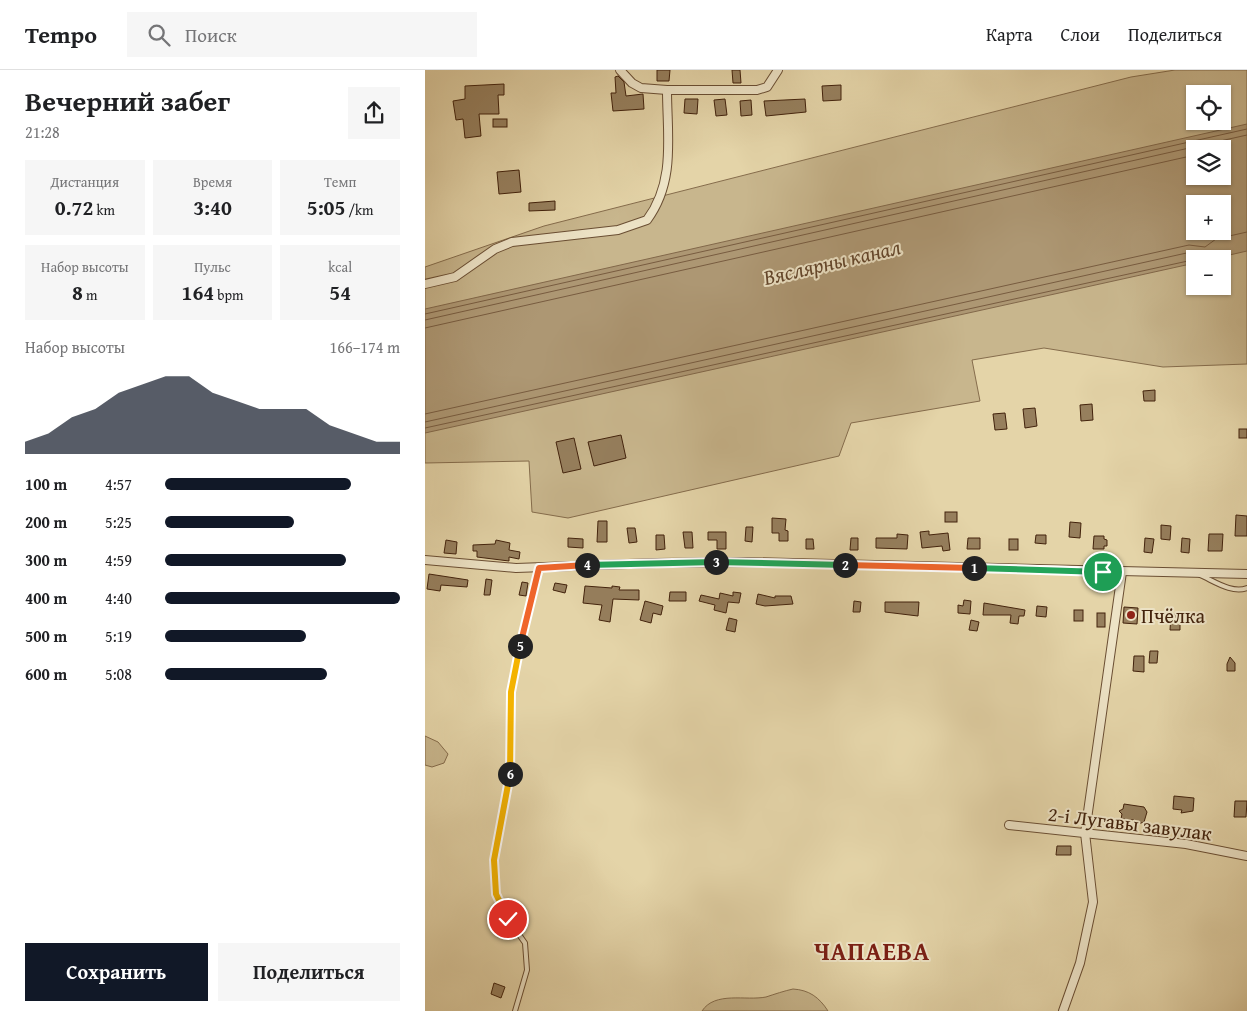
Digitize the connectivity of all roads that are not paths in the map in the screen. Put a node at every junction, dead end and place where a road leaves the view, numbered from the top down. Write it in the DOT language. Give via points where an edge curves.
graph roads {
  1 [pos="620,70"];
  2 [pos="778,70"];
  3 [pos="667,90"];
  4 [pos="425,284"];
  5 [pos="425,560"];
  6 [pos="539,568"];
  7 [pos="1122,572"];
  8 [pos="1198,574"];
  9 [pos="1247,574"];
  10 [pos="1247,588"];
  11 [pos="1009,825"];
  12 [pos="1085,833"];
  13 [pos="1247,856"];
  14 [pos="515,1011"];
  15 [pos="1063,1011"];
  1 -- 3 [label="street" via="641,88"];
  2 -- 3 [label="street" via="767,87 757,90"];
  3 -- 4 [label="street" via="668,167 661,193 647,220 618,230 512,242 495,249 455,277"];
  5 -- 6 [label="street"];
  6 -- 7 [label="street" via="747,562"];
  6 -- 14 [label="lane" via="513,678 511,771 494,860 496,894 525,944 527,970"];
  7 -- 8 [label="street"];
  7 -- 12 [label="street"];
  8 -- 9 [label="street"];
  8 -- 10 [label="lane" via="1232,589 1240,591"];
  11 -- 12 [label="street, 2-і Лугавы завулак"];
  12 -- 13 [label="street, 2-і Лугавы завулак" via="1186,844"];
  12 -- 15 [label="street" via="1093,902 1080,963"];
}
